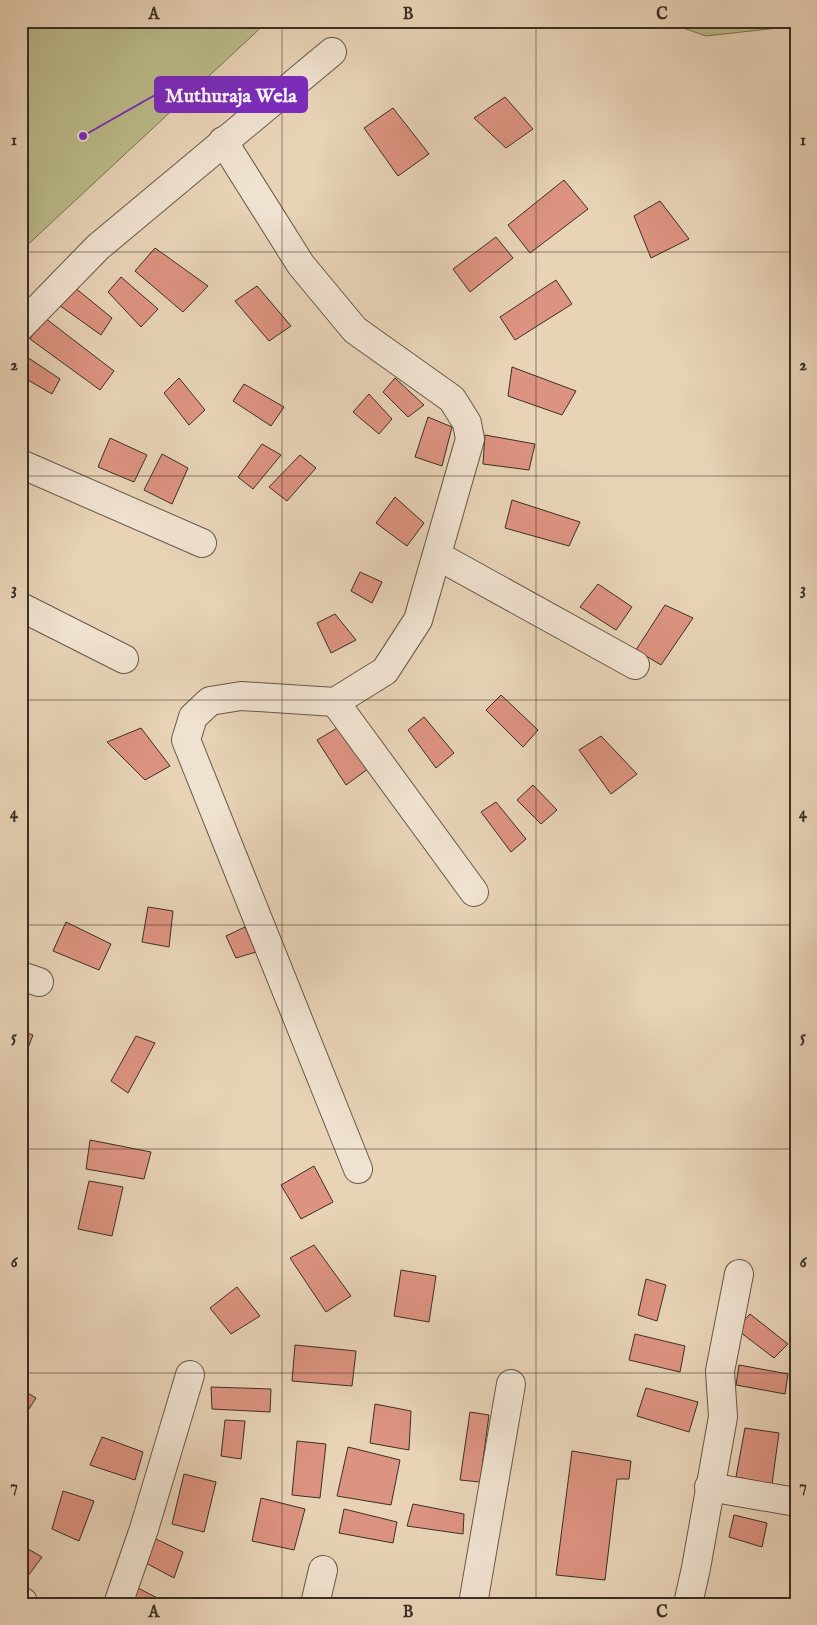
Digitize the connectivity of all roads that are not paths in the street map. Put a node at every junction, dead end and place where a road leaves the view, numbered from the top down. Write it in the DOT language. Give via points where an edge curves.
graph roads {
  1 [pos="332,52"];
  2 [pos="223,141"];
  3 [pos="21,326"];
  4 [pos="21,464"];
  5 [pos="202,543"];
  6 [pos="438,556"];
  7 [pos="21,607"];
  8 [pos="124,659"];
  9 [pos="635,665"];
  10 [pos="335,702"];
  11 [pos="474,892"];
  12 [pos="358,1169"];
  13 [pos="739,1274"];
  14 [pos="190,1375"];
  15 [pos="511,1384"];
  16 [pos="709,1486"];
  17 [pos="796,1502"];
  18 [pos="323,1570"];
  19 [pos="118,1604"];
  20 [pos="314,1604"];
  21 [pos="473,1604"];
  22 [pos="688,1604"];
  1 -- 2 [label="street"];
  2 -- 3 [label="street" via="98,247"];
  2 -- 6 [label="street" via="301,265 355,330 452,399 467,423 470,439"];
  4 -- 5 [label="street"];
  6 -- 9 [label="street"];
  6 -- 10 [label="street" via="418,620 385,671"];
  7 -- 8 [label="street"];
  10 -- 11 [label="street"];
  10 -- 12 [label="street" via="241,696 210,701 193,717 186,740"];
  13 -- 16 [label="street" via="720,1371 723,1417"];
  14 -- 19 [label="street"];
  15 -- 21 [label="street"];
  16 -- 17 [label="street"];
  16 -- 22 [label="street"];
  18 -- 20 [label="street"];
}
